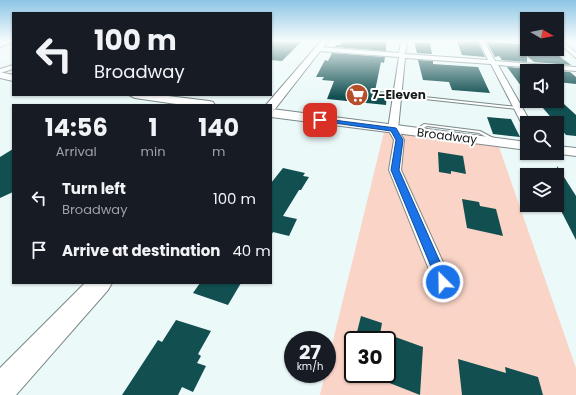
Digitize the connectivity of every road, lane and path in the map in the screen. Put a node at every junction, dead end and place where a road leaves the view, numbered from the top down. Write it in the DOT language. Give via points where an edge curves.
graph roads {
  1 [pos="310,59"];
  2 [pos="401,59"];
  3 [pos="453,59"];
  4 [pos="492,59"];
  5 [pos="494,63"];
  6 [pos="12,67"];
  7 [pos="576,69"];
  8 [pos="0,71"];
  9 [pos="0,75"];
  10 [pos="12,78"];
  11 [pos="397,94"];
  12 [pos="142,96"];
  13 [pos="202,104"];
  14 [pos="272,105"];
  15 [pos="518,108"];
  16 [pos="272,113"];
  17 [pos="522,116"];
  18 [pos="393,129"];
  19 [pos="520,145"];
  20 [pos="564,151"];
  21 [pos="576,152"];
  22 [pos="443,282"];
  23 [pos="99,284"];
  24 [pos="0,390"];
  1 -- 14 [label="main road"];
  2 -- 11 [label="street"];
  3 -- 5 [label="street"];
  4 -- 5 [label="street"];
  5 -- 7 [label="street"];
  5 -- 15 [label="street"];
  6 -- 8 [label="street"];
  9 -- 10 [label="main road"];
  11 -- 15 [label="lane"];
  11 -- 18 [label="street"];
  12 -- 13 [label="main road"];
  15 -- 17 [label="street"];
  16 -- 18 [label="main road, Broadway"];
  18 -- 19 [label="main road, Broadway"];
  18 -- 22 [label="street" via="399,140 395,170"];
  20 -- 21 [label="main road"];
  23 -- 24 [label="main road"];
}
